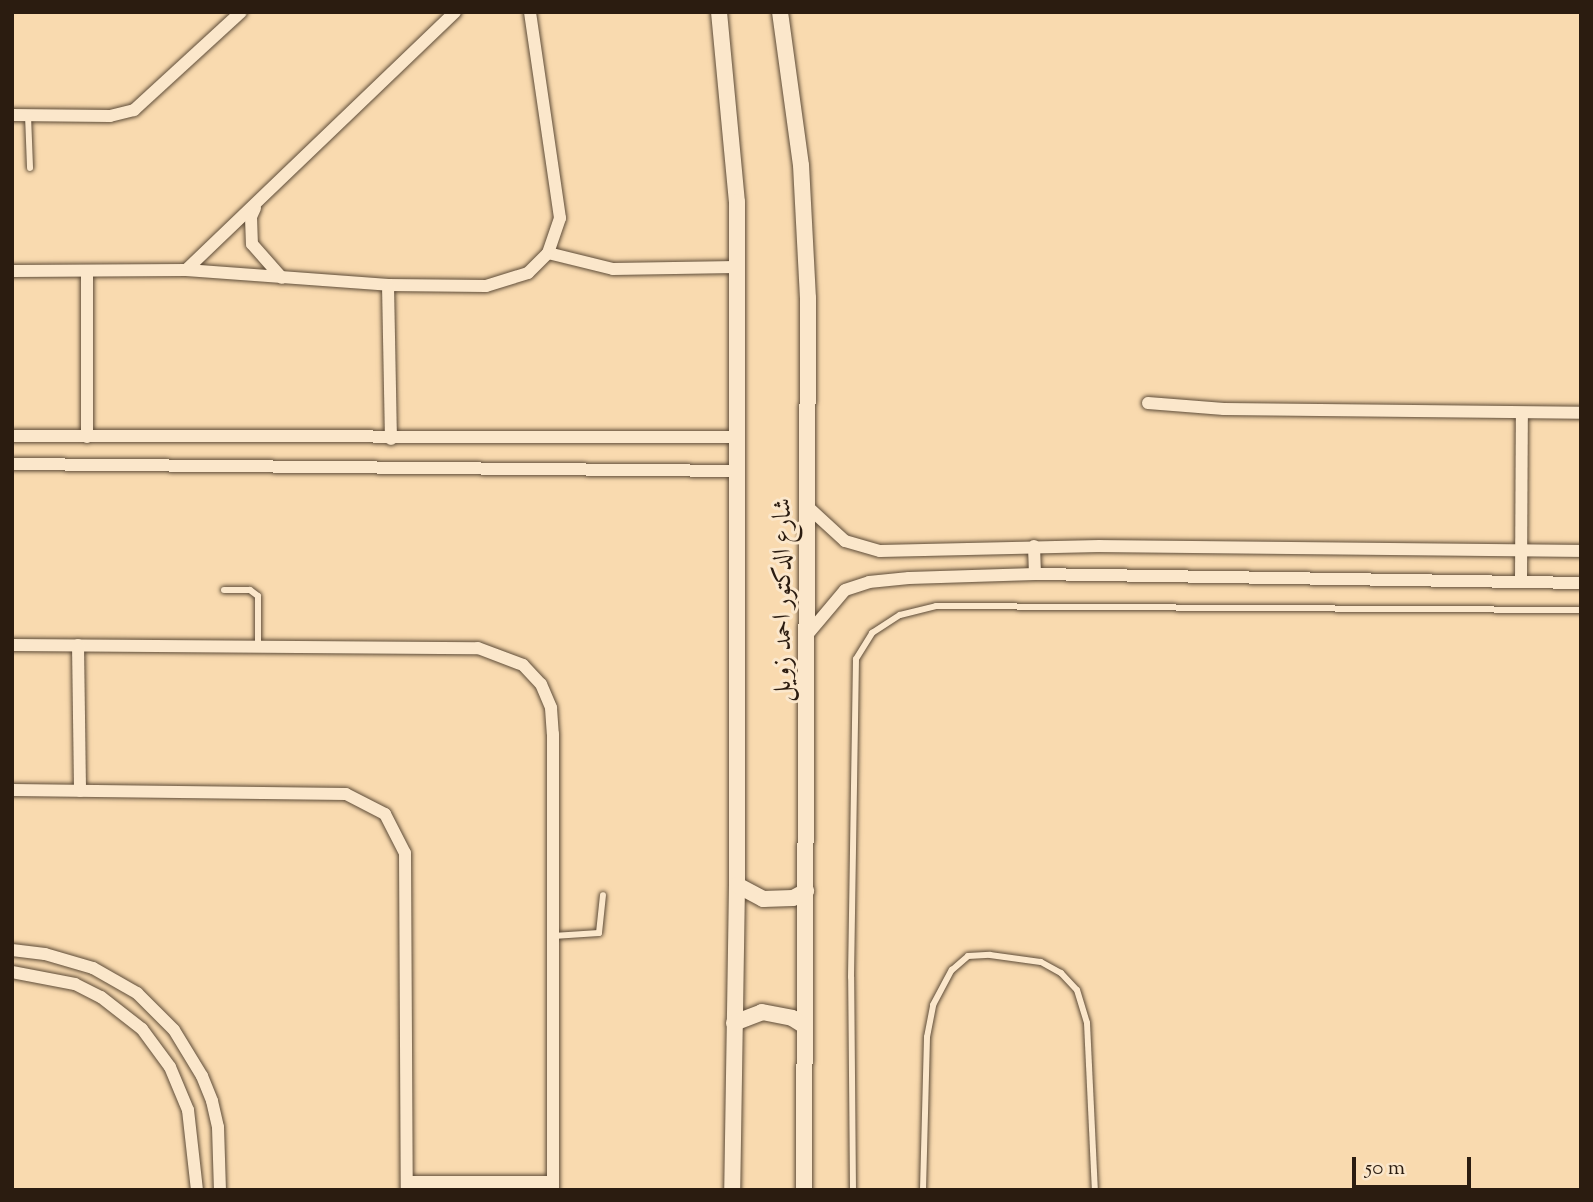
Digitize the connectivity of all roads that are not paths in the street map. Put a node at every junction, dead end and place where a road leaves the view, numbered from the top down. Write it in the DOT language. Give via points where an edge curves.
graph roads {
  1 [pos="240,12"];
  2 [pos="455,12"];
  3 [pos="530,12"];
  4 [pos="719,12"];
  5 [pos="780,12"];
  6 [pos="12,115"];
  7 [pos="28,115"];
  8 [pos="30,168"];
  9 [pos="255,208"];
  10 [pos="548,253"];
  11 [pos="736,267"];
  12 [pos="186,270"];
  13 [pos="12,271"];
  14 [pos="87,272"];
  15 [pos="282,278"];
  16 [pos="388,285"];
  17 [pos="1148,403"];
  18 [pos="1581,413"];
  19 [pos="1522,414"];
  20 [pos="12,436"];
  21 [pos="87,437"];
  22 [pos="735,437"];
  23 [pos="391,439"];
  24 [pos="12,464"];
  25 [pos="735,471"];
  26 [pos="809,508"];
  27 [pos="1034,546"];
  28 [pos="1522,550"];
  29 [pos="1581,551"];
  30 [pos="1035,574"];
  31 [pos="1521,582"];
  32 [pos="1581,583"];
  33 [pos="224,590"];
  34 [pos="1581,610"];
  35 [pos="808,634"];
  36 [pos="12,645"];
  37 [pos="78,645"];
  38 [pos="258,646"];
  39 [pos="12,790"];
  40 [pos="80,791"];
  41 [pos="737,885"];
  42 [pos="806,891"];
  43 [pos="603,895"];
  44 [pos="553,936"];
  45 [pos="12,950"];
  46 [pos="12,972"];
  47 [pos="734,1023"];
  48 [pos="805,1026"];
  49 [pos="407,1186"];
  50 [pos="553,1186"];
  51 [pos="197,1190"];
  52 [pos="219,1190"];
  53 [pos="732,1190"];
  54 [pos="804,1190"];
  55 [pos="853,1190"];
  56 [pos="923,1190"];
  57 [pos="1095,1190"];
  1 -- 7 [label="street" via="134,110 110,116"];
  2 -- 9 [label="street"];
  3 -- 10 [label="street" via="559,196 560,218"];
  4 -- 11 [label="street, شارع الدكتور احمد زويل" via="737,202"];
  5 -- 26 [label="street, شارع الدكتور احمد زويل" via="801,165 808,298"];
  6 -- 7 [label="street"];
  7 -- 8 [label="lane"];
  9 -- 12 [label="street"];
  9 -- 15 [label="street" via="252,244"];
  10 -- 11 [label="street" via="613,269"];
  10 -- 16 [label="street" via="508,283"];
  11 -- 22 [label="street, شارع الدكتور احمد زويل"];
  12 -- 14 [label="street"];
  12 -- 15 [label="street"];
  13 -- 14 [label="street"];
  14 -- 21 [label="street"];
  15 -- 16 [label="street"];
  16 -- 23 [label="street"];
  17 -- 19 [label="street" via="1224,409"];
  18 -- 19 [label="street"];
  19 -- 28 [label="street"];
  20 -- 21 [label="street"];
  21 -- 23 [label="street"];
  22 -- 23 [label="street"];
  22 -- 25 [label="street, شارع الدكتور احمد زويل"];
  24 -- 25 [label="street"];
  25 -- 41 [label="street, شارع الدكتور احمد زويل"];
  26 -- 27 [label="street" via="832,531 862,548"];
  26 -- 35 [label="street, شارع الدكتور احمد زويل"];
  27 -- 28 [label="street"];
  27 -- 30 [label="street"];
  28 -- 29 [label="street"];
  28 -- 31 [label="street"];
  30 -- 31 [label="street"];
  30 -- 35 [label="street" via="869,582 845,590"];
  31 -- 32 [label="street"];
  33 -- 38 [label="lane" via="250,590 258,596"];
  34 -- 55 [label="lane" via="936,606 900,615 872,633 856,659"];
  35 -- 42 [label="street, شارع الدكتور احمد زويل"];
  36 -- 37 [label="street"];
  37 -- 38 [label="street"];
  37 -- 40 [label="street"];
  38 -- 44 [label="street" via="478,648 523,666 541,684 551,708"];
  39 -- 40 [label="street"];
  40 -- 49 [label="street" via="346,794 385,814 405,853"];
  41 -- 42 [label="street" via="756,897 778,901"];
  41 -- 47 [label="street, شارع الدكتور احمد زويل"];
  42 -- 48 [label="street, شارع الدكتور احمد زويل"];
  43 -- 44 [label="lane" via="599,933"];
  44 -- 50 [label="street"];
  45 -- 52 [label="street" via="93,968 137,993 174,1030 212,1101 220,1153"];
  46 -- 51 [label="street" via="75,984 101,996 142,1029 170,1067 188,1110"];
  47 -- 48 [label="street" via="762,1012 778,1013"];
  47 -- 53 [label="street, شارع الدكتور احمد زويل"];
  48 -- 54 [label="street, شارع الدكتور احمد زويل"];
  49 -- 50 [label="street"];
  56 -- 57 [label="lane" via="927,1037 933,1005 952,970 968,956 990,956 1041,962 1061,973 1077,990 1087,1023"];
}
